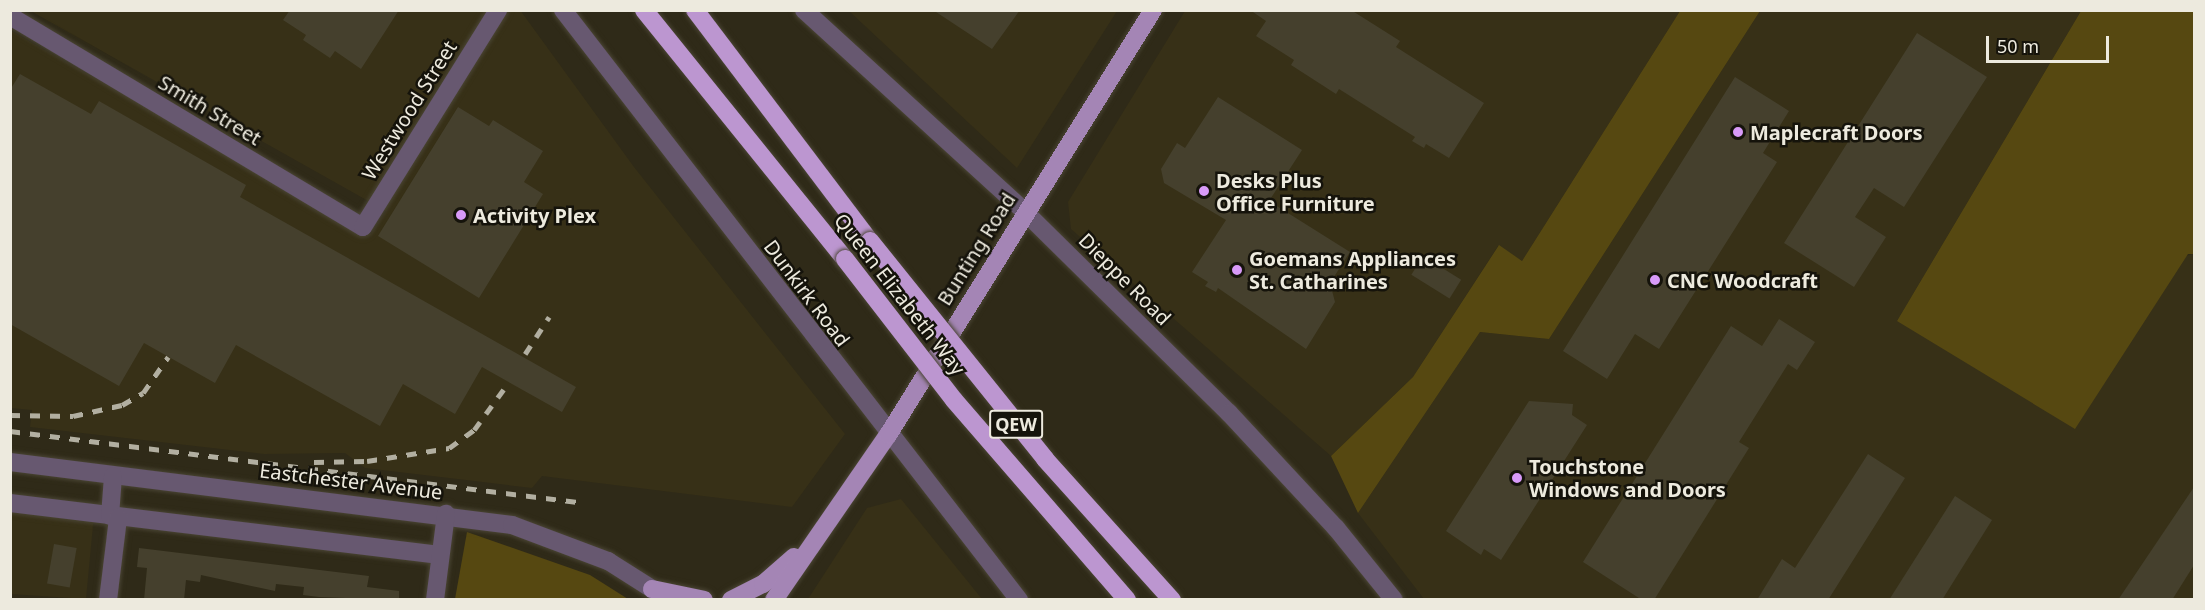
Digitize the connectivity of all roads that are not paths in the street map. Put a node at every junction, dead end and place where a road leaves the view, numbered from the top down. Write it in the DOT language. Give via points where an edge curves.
graph roads {
  1 [pos="498,10"];
  2 [pos="563,10"];
  3 [pos="644,10"];
  4 [pos="695,10"];
  5 [pos="804,10"];
  6 [pos="1153,10"];
  7 [pos="10,16"];
  8 [pos="378,203"];
  9 [pos="1026,213"];
  10 [pos="888,435"];
  11 [pos="10,462"];
  12 [pos="113,476"];
  13 [pos="10,503"];
  14 [pos="446,514"];
  15 [pos="114,517"];
  16 [pos="822,531"];
  17 [pos="440,555"];
  18 [pos="652,589"];
  19 [pos="108,600"];
  20 [pos="435,600"];
  21 [pos="669,600"];
  22 [pos="704,600"];
  23 [pos="731,600"];
  24 [pos="774,600"];
  25 [pos="1019,600"];
  26 [pos="1127,600"];
  27 [pos="1172,600"];
  28 [pos="1394,600"];
  1 -- 8 [label="street, Westwood Street"];
  2 -- 10 [label="street, Dunkirk Road"];
  3 -- 26 [label="highway, Queen Elizabeth Way / QEW, bridge" via="954,400"];
  4 -- 27 [label="highway, Queen Elizabeth Way / QEW, bridge" via="870,241 1031,443"];
  5 -- 9 [label="street, Dieppe Road"];
  6 -- 9 [label="main road, Bunting Road"];
  7 -- 8 [label="street, Smith Street" via="363,227"];
  9 -- 10 [label="main road, Bunting Road"];
  9 -- 28 [label="street, Dieppe Road" via="1297,484"];
  10 -- 16 [label="main road, Bunting Road"];
  10 -- 25 [label="street, Dunkirk Road"];
  11 -- 12 [label="street, Eastchester Avenue"];
  12 -- 14 [label="street, Eastchester Avenue"];
  12 -- 15 [label="street"];
  13 -- 15 [label="street"];
  14 -- 17 [label="street"];
  14 -- 18 [label="street, Eastchester Avenue" via="512,525 559,539 608,561"];
  15 -- 17 [label="street"];
  15 -- 19 [label="street"];
  16 -- 23 [label="main road" via="763,584"];
  16 -- 24 [label="main road, Bunting Road"];
  17 -- 20 [label="street"];
  18 -- 21 [label="street, Eastchester Avenue"];
  18 -- 22 [label="main road"];
}
